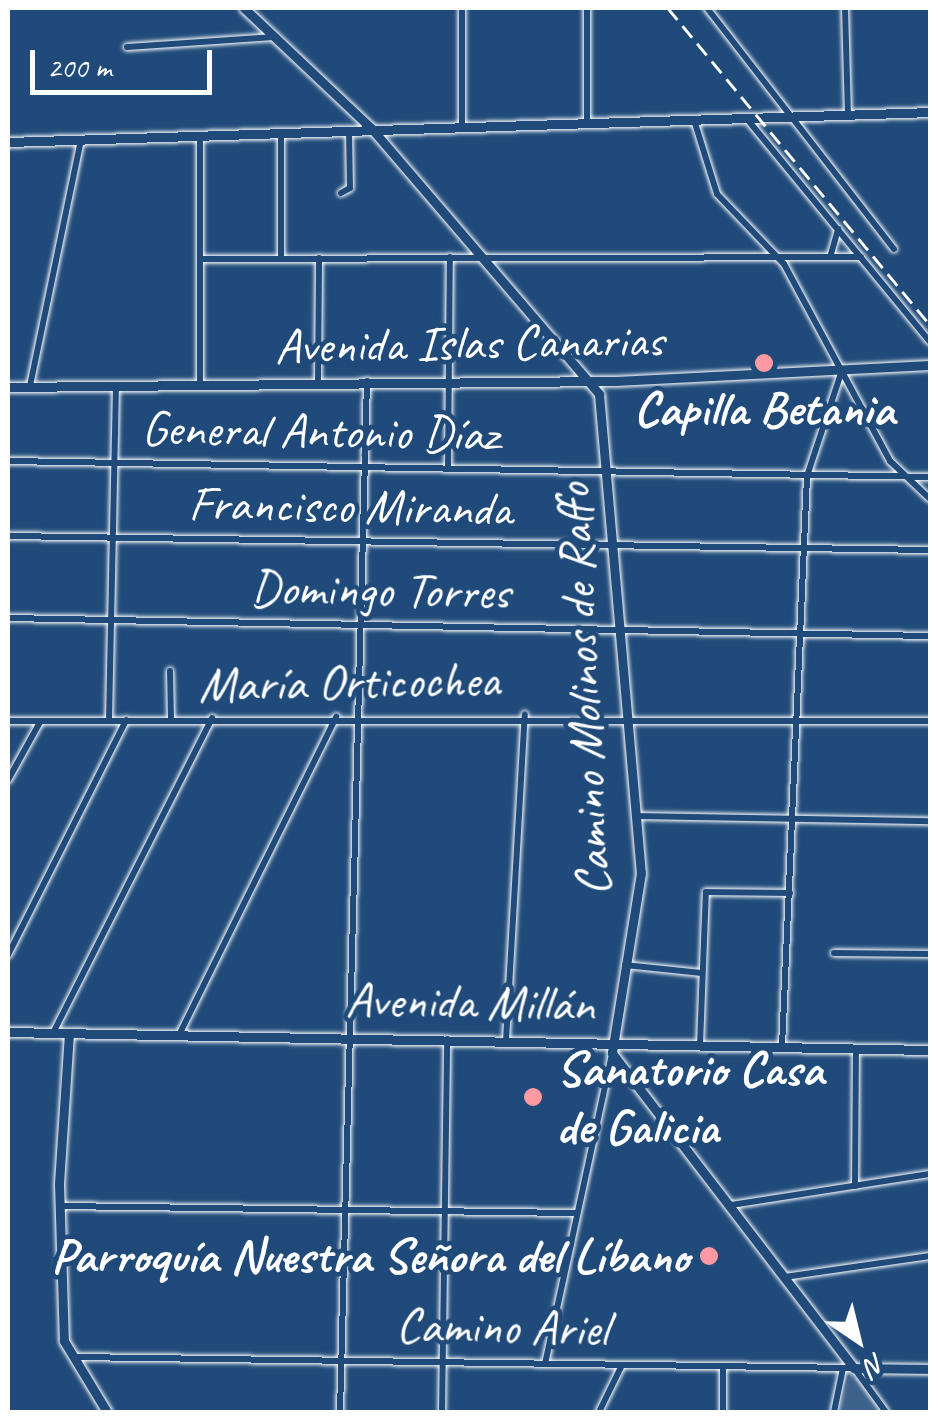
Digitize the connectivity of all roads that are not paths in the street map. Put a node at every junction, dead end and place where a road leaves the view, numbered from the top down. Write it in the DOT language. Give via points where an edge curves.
graph roads {
  1 [pos="244,8"];
  2 [pos="462,8"];
  3 [pos="587,8"];
  4 [pos="707,8"];
  5 [pos="845,8"];
  6 [pos="276,36"];
  7 [pos="127,47"];
  8 [pos="930,112"];
  9 [pos="848,114"];
  10 [pos="785,116"];
  11 [pos="694,118"];
  12 [pos="747,118"];
  13 [pos="587,121"];
  14 [pos="462,126"];
  15 [pos="372,129"];
  16 [pos="349,130"];
  17 [pos="282,132"];
  18 [pos="200,135"];
  19 [pos="82,139"];
  20 [pos="8,142"];
  21 [pos="340,192"];
  22 [pos="838,228"];
  23 [pos="894,249"];
  24 [pos="832,254"];
  25 [pos="774,255"];
  26 [pos="450,257"];
  27 [pos="483,257"];
  28 [pos="861,257"];
  29 [pos="281,258"];
  30 [pos="319,258"];
  31 [pos="201,259"];
  32 [pos="930,342"];
  33 [pos="930,365"];
  34 [pos="842,370"];
  35 [pos="589,381"];
  36 [pos="318,382"];
  37 [pos="367,382"];
  38 [pos="448,382"];
  39 [pos="200,386"];
  40 [pos="30,387"];
  41 [pos="8,388"];
  42 [pos="116,388"];
  43 [pos="8,460"];
  44 [pos="115,462"];
  45 [pos="366,466"];
  46 [pos="448,470"];
  47 [pos="609,472"];
  48 [pos="807,476"];
  49 [pos="904,478"];
  50 [pos="930,478"];
  51 [pos="930,499"];
  52 [pos="8,536"];
  53 [pos="113,537"];
  54 [pos="364,539"];
  55 [pos="616,546"];
  56 [pos="805,547"];
  57 [pos="930,550"];
  58 [pos="8,618"];
  59 [pos="112,619"];
  60 [pos="363,625"];
  61 [pos="624,630"];
  62 [pos="803,634"];
  63 [pos="930,636"];
  64 [pos="170,671"];
  65 [pos="526,715"];
  66 [pos="632,716"];
  67 [pos="336,717"];
  68 [pos="362,717"];
  69 [pos="212,718"];
  70 [pos="171,719"];
  71 [pos="802,719"];
  72 [pos="109,720"];
  73 [pos="126,720"];
  74 [pos="8,721"];
  75 [pos="40,721"];
  76 [pos="930,722"];
  77 [pos="8,780"];
  78 [pos="639,816"];
  79 [pos="795,818"];
  80 [pos="930,821"];
  81 [pos="790,892"];
  82 [pos="834,953"];
  83 [pos="930,954"];
  84 [pos="8,955"];
  85 [pos="625,964"];
  86 [pos="702,973"];
  87 [pos="8,1032"];
  88 [pos="53,1032"];
  89 [pos="69,1033"];
  90 [pos="179,1035"];
  91 [pos="351,1038"];
  92 [pos="447,1039"];
  93 [pos="506,1040"];
  94 [pos="700,1045"];
  95 [pos="612,1047"];
  96 [pos="782,1048"];
  97 [pos="856,1050"];
  98 [pos="930,1050"];
  99 [pos="930,1174"];
  100 [pos="855,1186"];
  101 [pos="731,1205"];
  102 [pos="59,1206"];
  103 [pos="347,1206"];
  104 [pos="444,1206"];
  105 [pos="576,1213"];
  106 [pos="930,1256"];
  107 [pos="784,1277"];
  108 [pos="72,1358"];
  109 [pos="342,1363"];
  110 [pos="443,1363"];
  111 [pos="545,1365"];
  112 [pos="621,1366"];
  113 [pos="723,1367"];
  114 [pos="848,1368"];
  115 [pos="930,1369"];
  116 [pos="106,1412"];
  117 [pos="340,1412"];
  118 [pos="442,1412"];
  119 [pos="599,1412"];
  120 [pos="723,1412"];
  121 [pos="834,1412"];
  122 [pos="886,1412"];
  1 -- 6 [label="street, Camino Molinos de Raffo"];
  2 -- 14 [label="street"];
  3 -- 13 [label="street"];
  4 -- 10 [label="street"];
  5 -- 9 [label="street"];
  6 -- 7 [label="street"];
  6 -- 15 [label="street, Camino Molinos de Raffo"];
  8 -- 9 [label="street"];
  9 -- 10 [label="street"];
  10 -- 12 [label="street"];
  10 -- 23 [label="street"];
  11 -- 12 [label="street"];
  11 -- 13 [label="street"];
  11 -- 25 [label="street" via="717,194"];
  12 -- 22 [label="street"];
  13 -- 14 [label="street"];
  14 -- 15 [label="street"];
  15 -- 16 [label="street"];
  15 -- 27 [label="street, Camino Molinos de Raffo"];
  16 -- 17 [label="street"];
  16 -- 21 [label="street" via="350,188"];
  17 -- 18 [label="street"];
  17 -- 29 [label="street"];
  18 -- 19 [label="street"];
  18 -- 31 [label="street"];
  19 -- 20 [label="street"];
  19 -- 40 [label="street"];
  22 -- 24 [label="street"];
  22 -- 28 [label="street"];
  24 -- 25 [label="street"];
  24 -- 28 [label="street"];
  25 -- 27 [label="street"];
  25 -- 34 [label="street"];
  26 -- 27 [label="street"];
  26 -- 30 [label="street"];
  26 -- 38 [label="street"];
  27 -- 35 [label="street, Camino Molinos de Raffo"];
  28 -- 32 [label="street"];
  29 -- 30 [label="street"];
  29 -- 31 [label="street"];
  30 -- 36 [label="street"];
  31 -- 39 [label="street"];
  33 -- 34 [label="street, Avenida Islas Canarias"];
  34 -- 35 [label="street, Avenida Islas Canarias"];
  34 -- 48 [label="street"];
  34 -- 49 [label="street"];
  35 -- 38 [label="street, Avenida Islas Canarias"];
  35 -- 47 [label="street, Camino Molinos de Raffo" via="602,403"];
  36 -- 37 [label="street, Avenida Islas Canarias"];
  36 -- 39 [label="street, Avenida Islas Canarias"];
  37 -- 38 [label="street, Avenida Islas Canarias"];
  37 -- 45 [label="street"];
  38 -- 46 [label="street"];
  39 -- 42 [label="street, Avenida Islas Canarias"];
  40 -- 41 [label="street, Avenida Islas Canarias"];
  40 -- 42 [label="street, Avenida Islas Canarias"];
  42 -- 44 [label="street"];
  43 -- 44 [label="street, General Antonio Díaz"];
  44 -- 45 [label="street, General Antonio Díaz"];
  44 -- 53 [label="street"];
  45 -- 46 [label="street, General Antonio Díaz"];
  45 -- 54 [label="street"];
  46 -- 47 [label="street, General Antonio Díaz"];
  47 -- 48 [label="street, General Antonio Díaz"];
  47 -- 55 [label="street, Camino Molinos de Raffo"];
  48 -- 49 [label="street, General Antonio Díaz"];
  48 -- 56 [label="street"];
  49 -- 50 [label="street, General Antonio Díaz"];
  49 -- 51 [label="street"];
  52 -- 53 [label="street, Francisco Miranda"];
  53 -- 54 [label="street, Francisco Miranda"];
  53 -- 59 [label="street"];
  54 -- 55 [label="street, Francisco Miranda"];
  54 -- 60 [label="street"];
  55 -- 56 [label="street, Francisco Miranda"];
  55 -- 61 [label="street, Camino Molinos de Raffo"];
  56 -- 57 [label="street, Francisco Miranda"];
  56 -- 62 [label="street"];
  58 -- 59 [label="street, Domingo Torres"];
  59 -- 60 [label="street, Domingo Torres"];
  59 -- 72 [label="street"];
  60 -- 61 [label="street, Domingo Torres"];
  60 -- 68 [label="street"];
  61 -- 62 [label="street, Domingo Torres"];
  61 -- 66 [label="street, Camino Molinos de Raffo"];
  62 -- 63 [label="street, Domingo Torres"];
  62 -- 71 [label="street"];
  64 -- 70 [label="street"];
  65 -- 66 [label="street, María Orticochea"];
  65 -- 68 [label="street, María Orticochea"];
  65 -- 93 [label="street"];
  66 -- 71 [label="street, María Orticochea"];
  66 -- 78 [label="street, Camino Molinos de Raffo"];
  67 -- 68 [label="street, María Orticochea"];
  67 -- 69 [label="street, María Orticochea"];
  67 -- 90 [label="street"];
  68 -- 91 [label="street"];
  69 -- 70 [label="street, María Orticochea"];
  69 -- 88 [label="street"];
  70 -- 73 [label="street, María Orticochea"];
  71 -- 76 [label="street, María Orticochea"];
  71 -- 79 [label="street"];
  72 -- 73 [label="street, María Orticochea"];
  72 -- 75 [label="street, María Orticochea"];
  73 -- 84 [label="street"];
  74 -- 75 [label="street, María Orticochea"];
  75 -- 77 [label="street"];
  78 -- 79 [label="street"];
  78 -- 85 [label="street, Camino Molinos de Raffo" via="641,873"];
  79 -- 80 [label="street"];
  79 -- 81 [label="street"];
  81 -- 86 [label="street" via="706,892"];
  81 -- 96 [label="street"];
  82 -- 83 [label="street"];
  85 -- 86 [label="street"];
  85 -- 95 [label="street, Camino Molinos de Raffo"];
  86 -- 94 [label="street"];
  87 -- 88 [label="street, Avenida Millán"];
  88 -- 89 [label="street, Avenida Millán"];
  89 -- 90 [label="street, Avenida Millán"];
  89 -- 102 [label="street"];
  90 -- 91 [label="street, Avenida Millán"];
  91 -- 92 [label="street, Avenida Millán"];
  91 -- 103 [label="street"];
  92 -- 93 [label="street, Avenida Millán"];
  92 -- 104 [label="street"];
  93 -- 95 [label="street, Avenida Millán"];
  94 -- 95 [label="street, Avenida Millán"];
  94 -- 96 [label="street, Avenida Millán"];
  95 -- 101 [label="street"];
  95 -- 105 [label="street"];
  96 -- 97 [label="street, Avenida Millán"];
  97 -- 98 [label="street, Avenida Millán"];
  97 -- 100 [label="street"];
  99 -- 100 [label="street"];
  100 -- 101 [label="street"];
  101 -- 107 [label="street"];
  102 -- 103 [label="street"];
  102 -- 108 [label="street"];
  103 -- 104 [label="street"];
  103 -- 109 [label="street"];
  104 -- 105 [label="street"];
  104 -- 110 [label="street"];
  105 -- 111 [label="street"];
  106 -- 107 [label="street"];
  107 -- 114 [label="street"];
  108 -- 109 [label="street, Camino Ariel"];
  108 -- 116 [label="street"];
  109 -- 110 [label="street, Camino Ariel"];
  109 -- 117 [label="street"];
  110 -- 111 [label="street, Camino Ariel"];
  110 -- 118 [label="street"];
  111 -- 112 [label="street, Camino Ariel"];
  112 -- 113 [label="street, Camino Ariel"];
  112 -- 119 [label="street"];
  113 -- 114 [label="street, Camino Ariel"];
  113 -- 120 [label="street"];
  114 -- 115 [label="street, Camino Ariel"];
  114 -- 121 [label="street"];
  114 -- 122 [label="street"];
}
